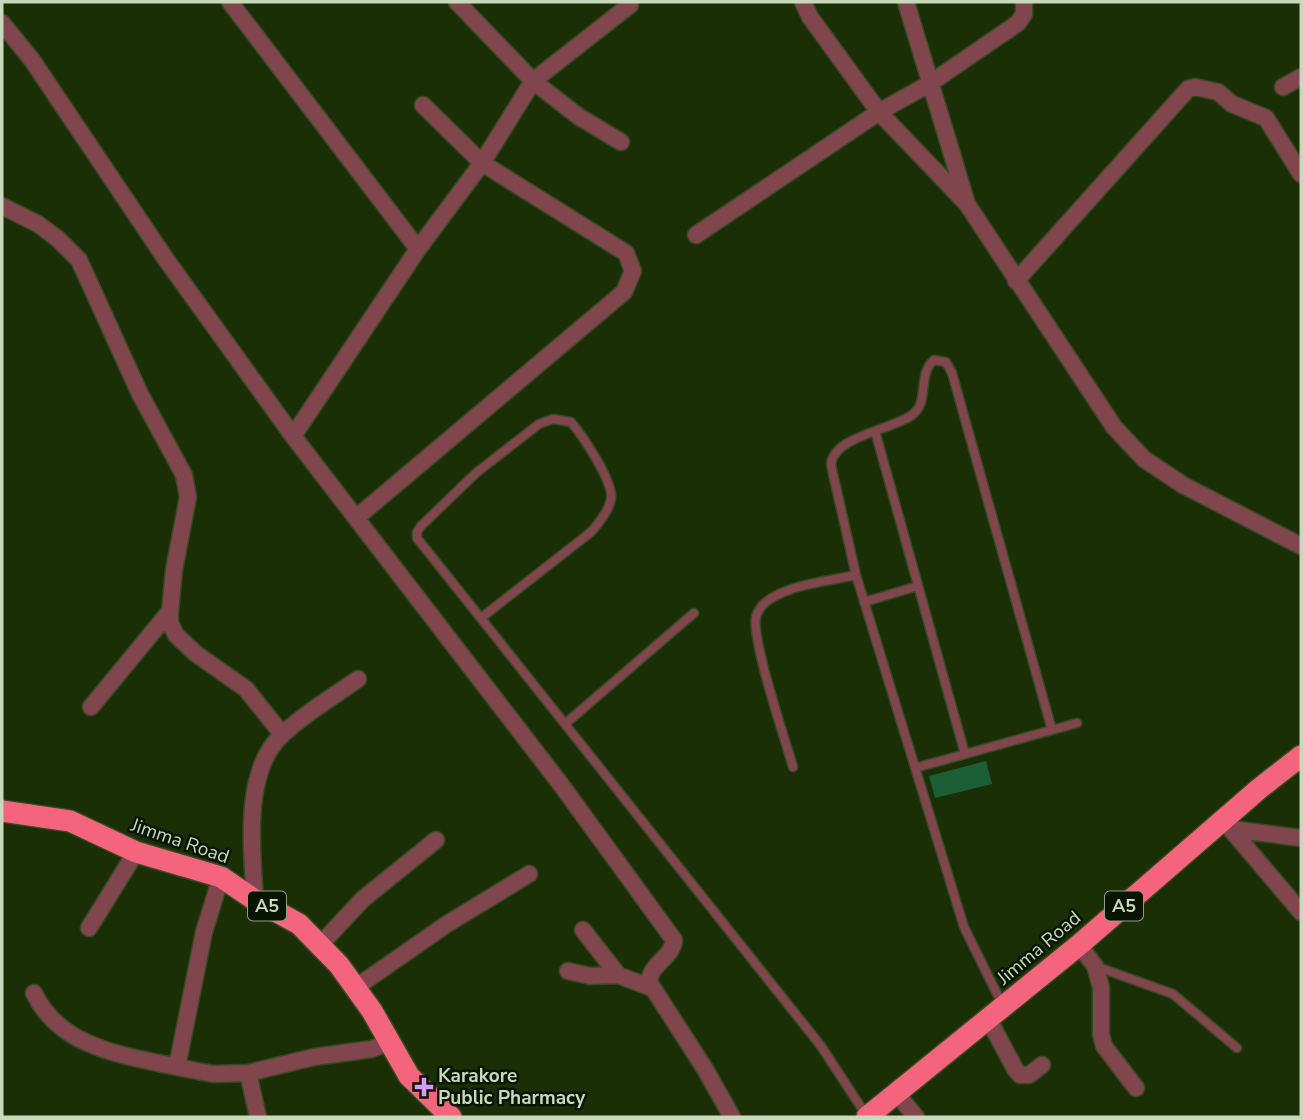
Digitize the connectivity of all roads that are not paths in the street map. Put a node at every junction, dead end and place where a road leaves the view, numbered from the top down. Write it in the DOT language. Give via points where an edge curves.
graph roads {
  1 [pos="457,2"];
  2 [pos="803,2"];
  3 [pos="906,2"];
  4 [pos="1024,2"];
  5 [pos="234,3"];
  6 [pos="630,5"];
  7 [pos="2,23"];
  8 [pos="1301,77"];
  9 [pos="533,82"];
  10 [pos="929,84"];
  11 [pos="1283,87"];
  12 [pos="423,105"];
  13 [pos="879,112"];
  14 [pos="621,142"];
  15 [pos="482,163"];
  16 [pos="1301,174"];
  17 [pos="967,204"];
  18 [pos="2,206"];
  19 [pos="696,235"];
  20 [pos="418,249"];
  21 [pos="1016,281"];
  22 [pos="875,431"];
  23 [pos="293,436"];
  24 [pos="356,518"];
  25 [pos="1300,543"];
  26 [pos="856,575"];
  27 [pos="918,586"];
  28 [pos="864,602"];
  29 [pos="170,611"];
  30 [pos="694,613"];
  31 [pos="481,618"];
  32 [pos="358,680"];
  33 [pos="91,707"];
  34 [pos="1077,723"];
  35 [pos="565,724"];
  36 [pos="1052,730"];
  37 [pos="282,734"];
  38 [pos="965,754"];
  39 [pos="1300,758"];
  40 [pos="793,767"];
  41 [pos="915,768"];
  42 [pos="2,811"];
  43 [pos="1227,825"];
  44 [pos="1301,838"];
  45 [pos="436,840"];
  46 [pos="136,852"];
  47 [pos="528,874"];
  48 [pos="221,877"];
  49 [pos="256,900"];
  50 [pos="1301,912"];
  51 [pos="89,928"];
  52 [pos="583,930"];
  53 [pos="320,945"];
  54 [pos="1079,945"];
  55 [pos="1095,965"];
  56 [pos="568,971"];
  57 [pos="618,975"];
  58 [pos="355,988"];
  59 [pos="652,988"];
  60 [pos="34,993"];
  61 [pos="996,1014"];
  62 [pos="388,1042"];
  63 [pos="1237,1048"];
  64 [pos="1042,1065"];
  65 [pos="177,1067"];
  66 [pos="248,1073"];
  67 [pos="1136,1088"];
  68 [pos="897,1094"];
  69 [pos="258,1117"];
  70 [pos="451,1117"];
  71 [pos="732,1117"];
  72 [pos="867,1117"];
  73 [pos="916,1117"];
  1 -- 9 [label="street"];
  2 -- 13 [label="street"];
  3 -- 10 [label="street"];
  4 -- 10 [label="street" via="1018,23"];
  5 -- 20 [label="street"];
  6 -- 9 [label="street"];
  7 -- 23 [label="street"];
  8 -- 11 [label="street"];
  9 -- 14 [label="street"];
  9 -- 15 [label="street"];
  10 -- 13 [label="street"];
  10 -- 17 [label="street"];
  12 -- 15 [label="street"];
  13 -- 17 [label="street"];
  13 -- 19 [label="street"];
  15 -- 20 [label="street"];
  15 -- 24 [label="street" via="626,253 633,271 624,292"];
  16 -- 21 [label="street" via="1266,118 1232,104 1218,92 1188,89"];
  17 -- 21 [label="street"];
  18 -- 29 [label="street" via="38,224 79,260 140,394 184,475 188,497"];
  20 -- 23 [label="street"];
  21 -- 25 [label="street" via="1114,427 1144,459 1183,485"];
  22 -- 26 [label="lane" via="842,444 831,457"];
  22 -- 27 [label="lane"];
  22 -- 36 [label="lane" via="914,414 929,364 946,362 953,373"];
  23 -- 24 [label="street"];
  24 -- 59 [label="street" via="674,940 649,975"];
  26 -- 28 [label="lane"];
  26 -- 40 [label="lane" via="795,588 769,600 756,616 764,665"];
  27 -- 28 [label="lane"];
  27 -- 38 [label="lane"];
  28 -- 41 [label="lane"];
  29 -- 33 [label="street"];
  29 -- 37 [label="street" via="176,635 246,689"];
  30 -- 35 [label="lane"];
  31 -- 31 [label="lane" via="417,538 417,532 476,473 538,424 553,419 571,422 610,488 611,499 601,522"];
  31 -- 35 [label="lane"];
  32 -- 37 [label="street"];
  34 -- 36 [label="lane"];
  35 -- 72 [label="lane" via="821,1046"];
  36 -- 38 [label="lane"];
  37 -- 49 [label="street" via="262,762 250,822"];
  38 -- 41 [label="lane"];
  39 -- 43 [label="highway, Jimma Road / A5"];
  41 -- 61 [label="lane"];
  42 -- 46 [label="highway, Jimma Road / A5" via="70,821"];
  43 -- 44 [label="street"];
  43 -- 50 [label="street"];
  43 -- 54 [label="highway, Jimma Road / A5"];
  45 -- 53 [label="street" via="363,899"];
  46 -- 48 [label="highway, Jimma Road / A5"];
  46 -- 51 [label="street"];
  47 -- 58 [label="street"];
  48 -- 49 [label="highway, Jimma Road / A5"];
  48 -- 65 [label="street" via="204,932"];
  49 -- 53 [label="highway, Jimma Road / A5" via="299,924"];
  52 -- 57 [label="street"];
  53 -- 58 [label="highway, Jimma Road / A5"];
  54 -- 55 [label="street"];
  54 -- 61 [label="highway, Jimma Road / A5"];
  55 -- 63 [label="lane" via="1173,994"];
  55 -- 67 [label="street" via="1101,987 1104,1046"];
  56 -- 57 [label="street"];
  57 -- 59 [label="street"];
  58 -- 62 [label="highway, Jimma Road / A5"];
  59 -- 71 [label="street"];
  60 -- 65 [label="street" via="49,1018 77,1039 109,1052"];
  61 -- 64 [label="street" via="1020,1075 1029,1075"];
  61 -- 68 [label="highway, Jimma Road / A5"];
  62 -- 66 [label="street"];
  62 -- 70 [label="highway, Jimma Road / A5" via="409,1076"];
  65 -- 66 [label="street" via="213,1074"];
  66 -- 69 [label="street"];
  68 -- 72 [label="highway, Jimma Road / A5"];
  68 -- 73 [label="street"];
}
